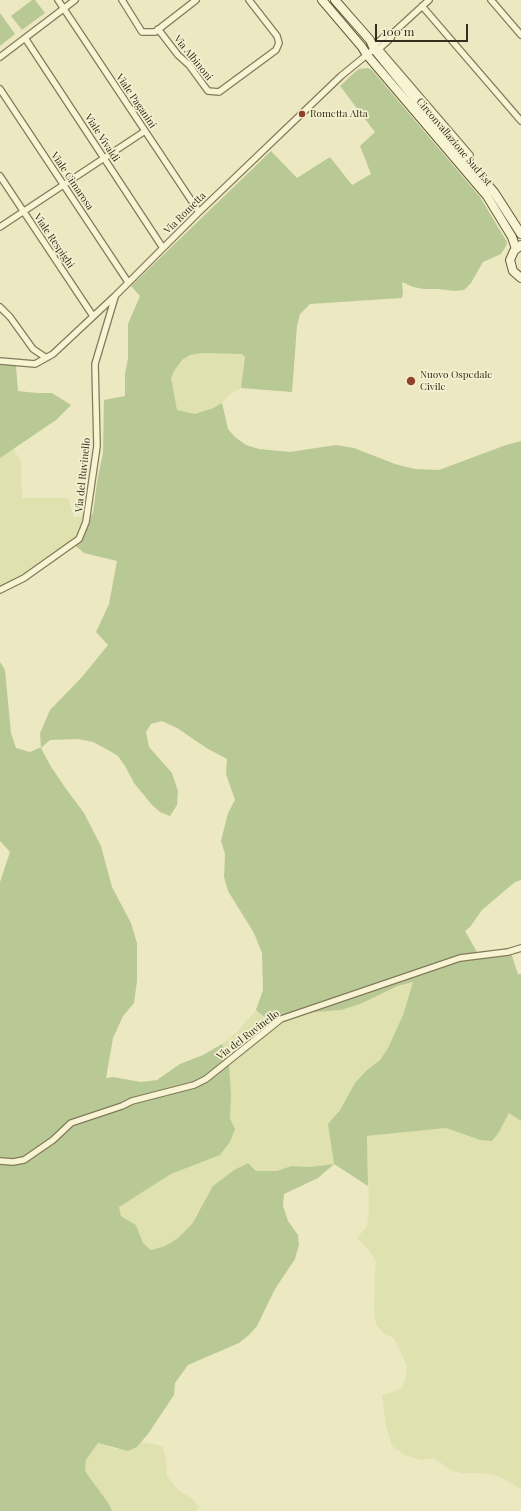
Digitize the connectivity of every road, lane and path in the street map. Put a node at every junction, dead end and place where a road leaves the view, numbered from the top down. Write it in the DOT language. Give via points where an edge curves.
graph roads {
  1 [pos="58,0"];
  2 [pos="75,0"];
  3 [pos="122,0"];
  4 [pos="196,0"];
  5 [pos="249,0"];
  6 [pos="322,0"];
  7 [pos="335,0"];
  8 [pos="429,0"];
  9 [pos="491,0"];
  10 [pos="422,6"];
  11 [pos="63,8"];
  12 [pos="158,29"];
  13 [pos="521,35"];
  14 [pos="25,38"];
  15 [pos="377,49"];
  16 [pos="367,55"];
  17 [pos="0,57"];
  18 [pos="0,90"];
  19 [pos="521,121"];
  20 [pos="145,131"];
  21 [pos="104,158"];
  22 [pos="0,176"];
  23 [pos="63,185"];
  24 [pos="23,211"];
  25 [pos="198,212"];
  26 [pos="0,227"];
  27 [pos="521,234"];
  28 [pos="519,247"];
  29 [pos="163,248"];
  30 [pos="521,278"];
  31 [pos="128,282"];
  32 [pos="115,296"];
  33 [pos="0,307"];
  34 [pos="93,316"];
  35 [pos="45,357"];
  36 [pos="0,361"];
  37 [pos="0,590"];
  38 [pos="521,948"];
  39 [pos="0,1161"];
  1 -- 11 [label="street, Viale Paganini"];
  2 -- 11 [label="street"];
  3 -- 12 [label="street" via="142,32 154,32"];
  4 -- 12 [label="street"];
  5 -- 12 [label="street, Via Albinoni" via="277,36 279,43 276,50 219,92 208,91"];
  6 -- 16 [label="main road, Circonvallazione Sud Est"];
  7 -- 15 [label="main road, Circonvallazione Sud Est"];
  8 -- 10 [label="street, Via Rometta"];
  9 -- 13 [label="street"];
  10 -- 15 [label="street, Via Rometta" via="393,33 388,33 376,44"];
  10 -- 19 [label="street"];
  11 -- 14 [label="street"];
  11 -- 20 [label="street, Viale Paganini"];
  14 -- 17 [label="street"];
  14 -- 21 [label="street, Viale Vivaldi"];
  15 -- 16 [label="street, Via Rometta"];
  15 -- 27 [label="main road, Circonvallazione Sud Est" via="494,192"];
  16 -- 25 [label="street, Via Rometta"];
  16 -- 28 [label="main road, Circonvallazione Sud Est" via="487,196"];
  18 -- 23 [label="street, Viale Cimarosa"];
  20 -- 21 [label="street"];
  20 -- 25 [label="street, Viale Paganini"];
  21 -- 23 [label="street"];
  21 -- 29 [label="street, Viale Vivaldi"];
  22 -- 24 [label="street, Viale Respighi"];
  23 -- 24 [label="street"];
  23 -- 31 [label="street, Viale Cimarosa"];
  24 -- 26 [label="street"];
  24 -- 34 [label="street, Viale Respighi"];
  25 -- 29 [label="street, Via Rometta"];
  28 -- 30 [label="main road, Circonvallazione Sud Est" via="511,256 510,263 513,271"];
  29 -- 31 [label="street, Via Rometta"];
  31 -- 32 [label="street, Via Rometta"];
  32 -- 34 [label="street, Via Rometta"];
  32 -- 37 [label="street, Via del Ruvinello" via="95,364 97,446 86,522 79,539 24,578"];
  33 -- 35 [label="street" via="33,349"];
  34 -- 35 [label="street, Via Rometta" via="53,354"];
  35 -- 36 [label="street, Via Rometta" via="36,364"];
  38 -- 39 [label="street, Via del Ruvinello" via="460,958 281,1019 206,1079 194,1085 132,1101 71,1123 53,1140 24,1160"];
}
